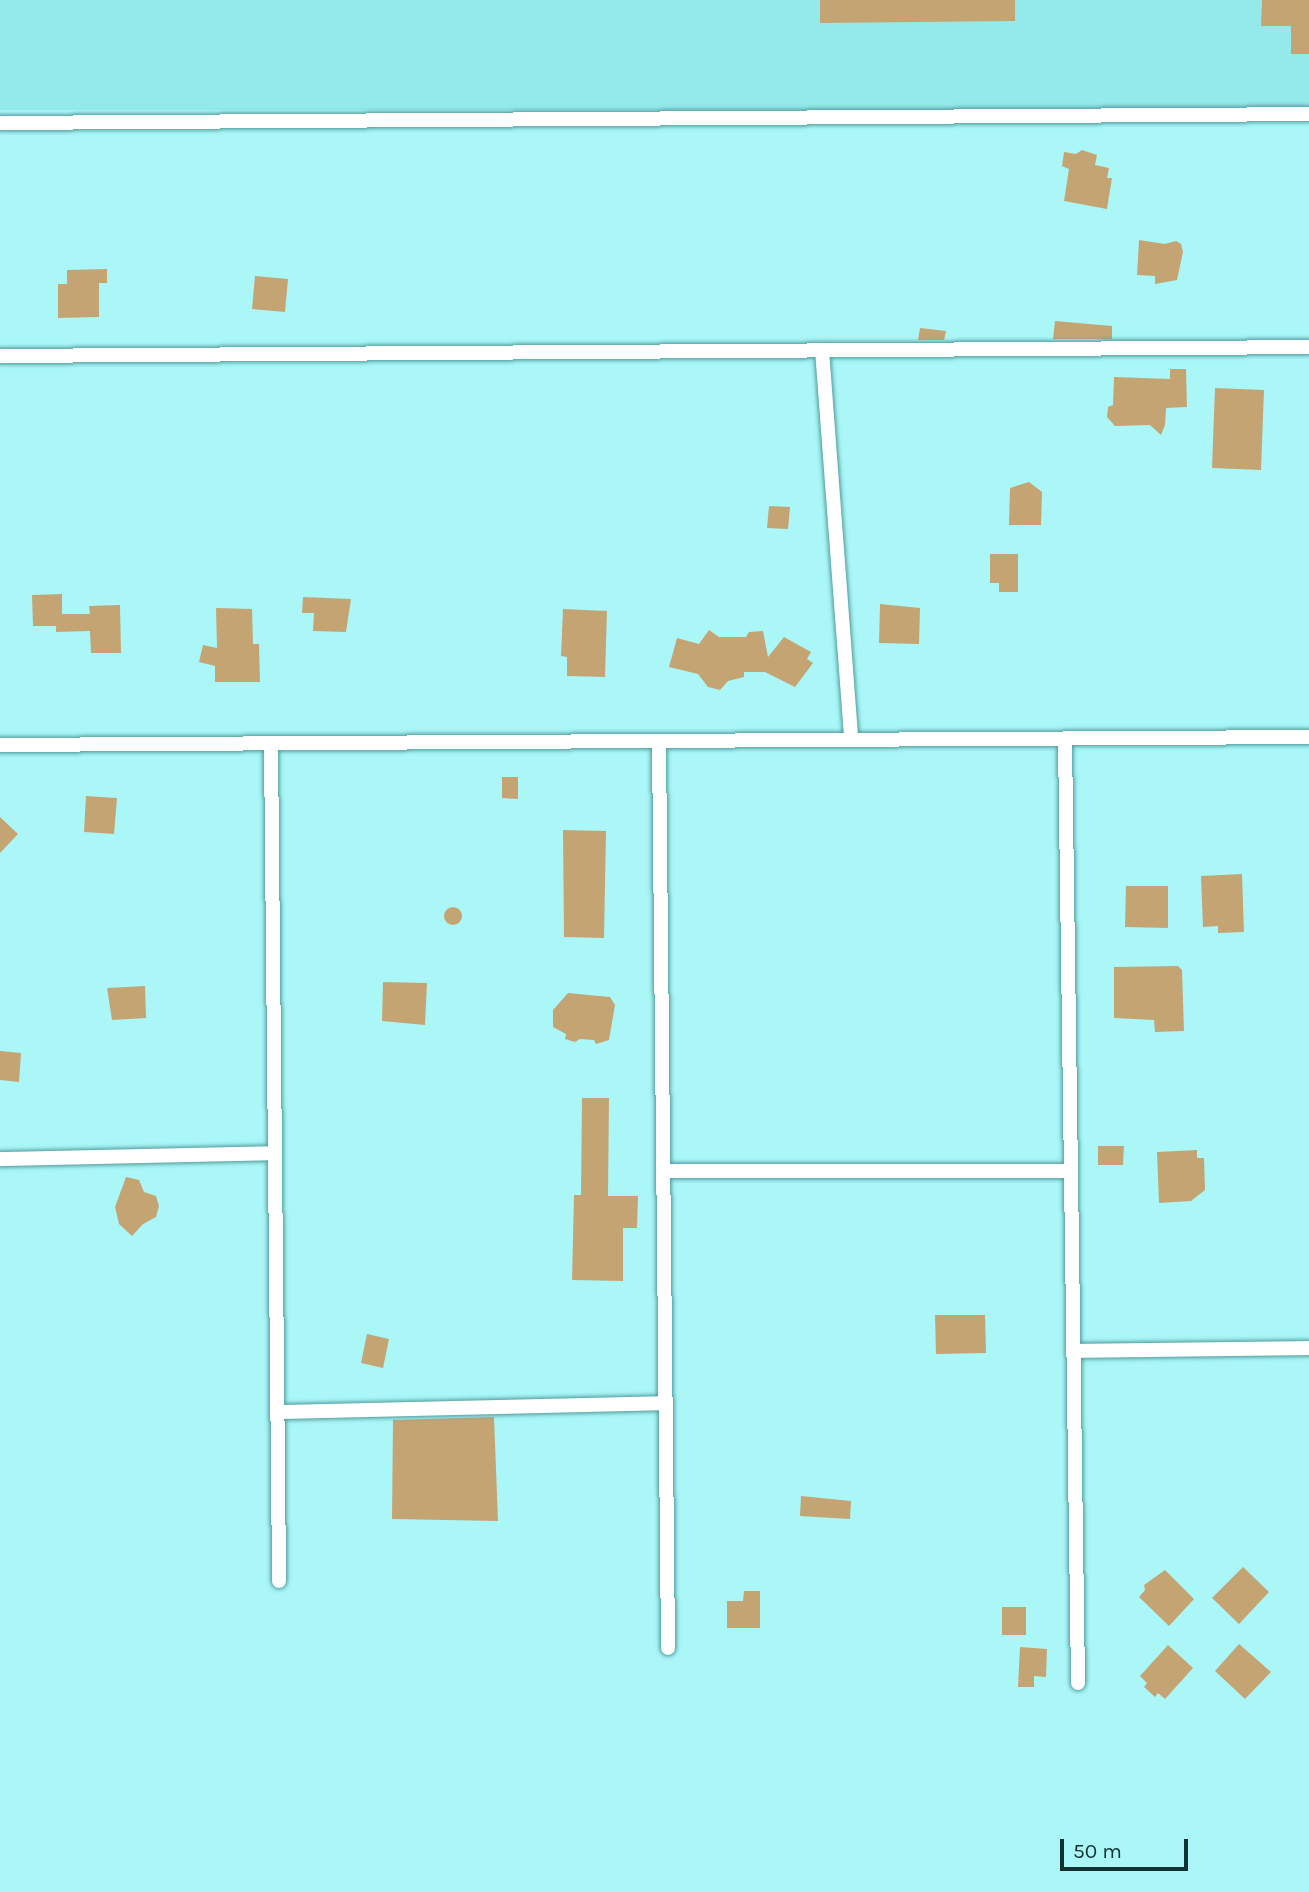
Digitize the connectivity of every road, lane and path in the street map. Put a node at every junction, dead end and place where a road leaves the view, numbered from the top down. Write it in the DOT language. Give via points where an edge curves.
graph roads {
  1 [pos="1309,114"];
  2 [pos="0,123"];
  3 [pos="1309,346"];
  4 [pos="822,350"];
  5 [pos="0,356"];
  6 [pos="1309,737"];
  7 [pos="1065,739"];
  8 [pos="851,740"];
  9 [pos="659,741"];
  10 [pos="271,743"];
  11 [pos="0,744"];
  12 [pos="275,1153"];
  13 [pos="0,1159"];
  14 [pos="663,1171"];
  15 [pos="1071,1171"];
  16 [pos="1309,1348"];
  17 [pos="1073,1351"];
  18 [pos="665,1404"];
  19 [pos="278,1412"];
  20 [pos="279,1581"];
  21 [pos="668,1648"];
  22 [pos="1078,1683"];
  1 -- 2 [label="street"];
  3 -- 4 [label="street"];
  4 -- 5 [label="street"];
  4 -- 8 [label="street"];
  6 -- 7 [label="street"];
  7 -- 8 [label="street"];
  7 -- 15 [label="street"];
  8 -- 9 [label="street"];
  9 -- 10 [label="street"];
  9 -- 14 [label="street"];
  10 -- 11 [label="street"];
  10 -- 12 [label="street"];
  12 -- 13 [label="street"];
  12 -- 19 [label="street"];
  14 -- 15 [label="street"];
  14 -- 18 [label="street"];
  15 -- 17 [label="street"];
  16 -- 17 [label="street"];
  17 -- 22 [label="street"];
  18 -- 19 [label="street"];
  18 -- 21 [label="street"];
  19 -- 20 [label="street"];
}
